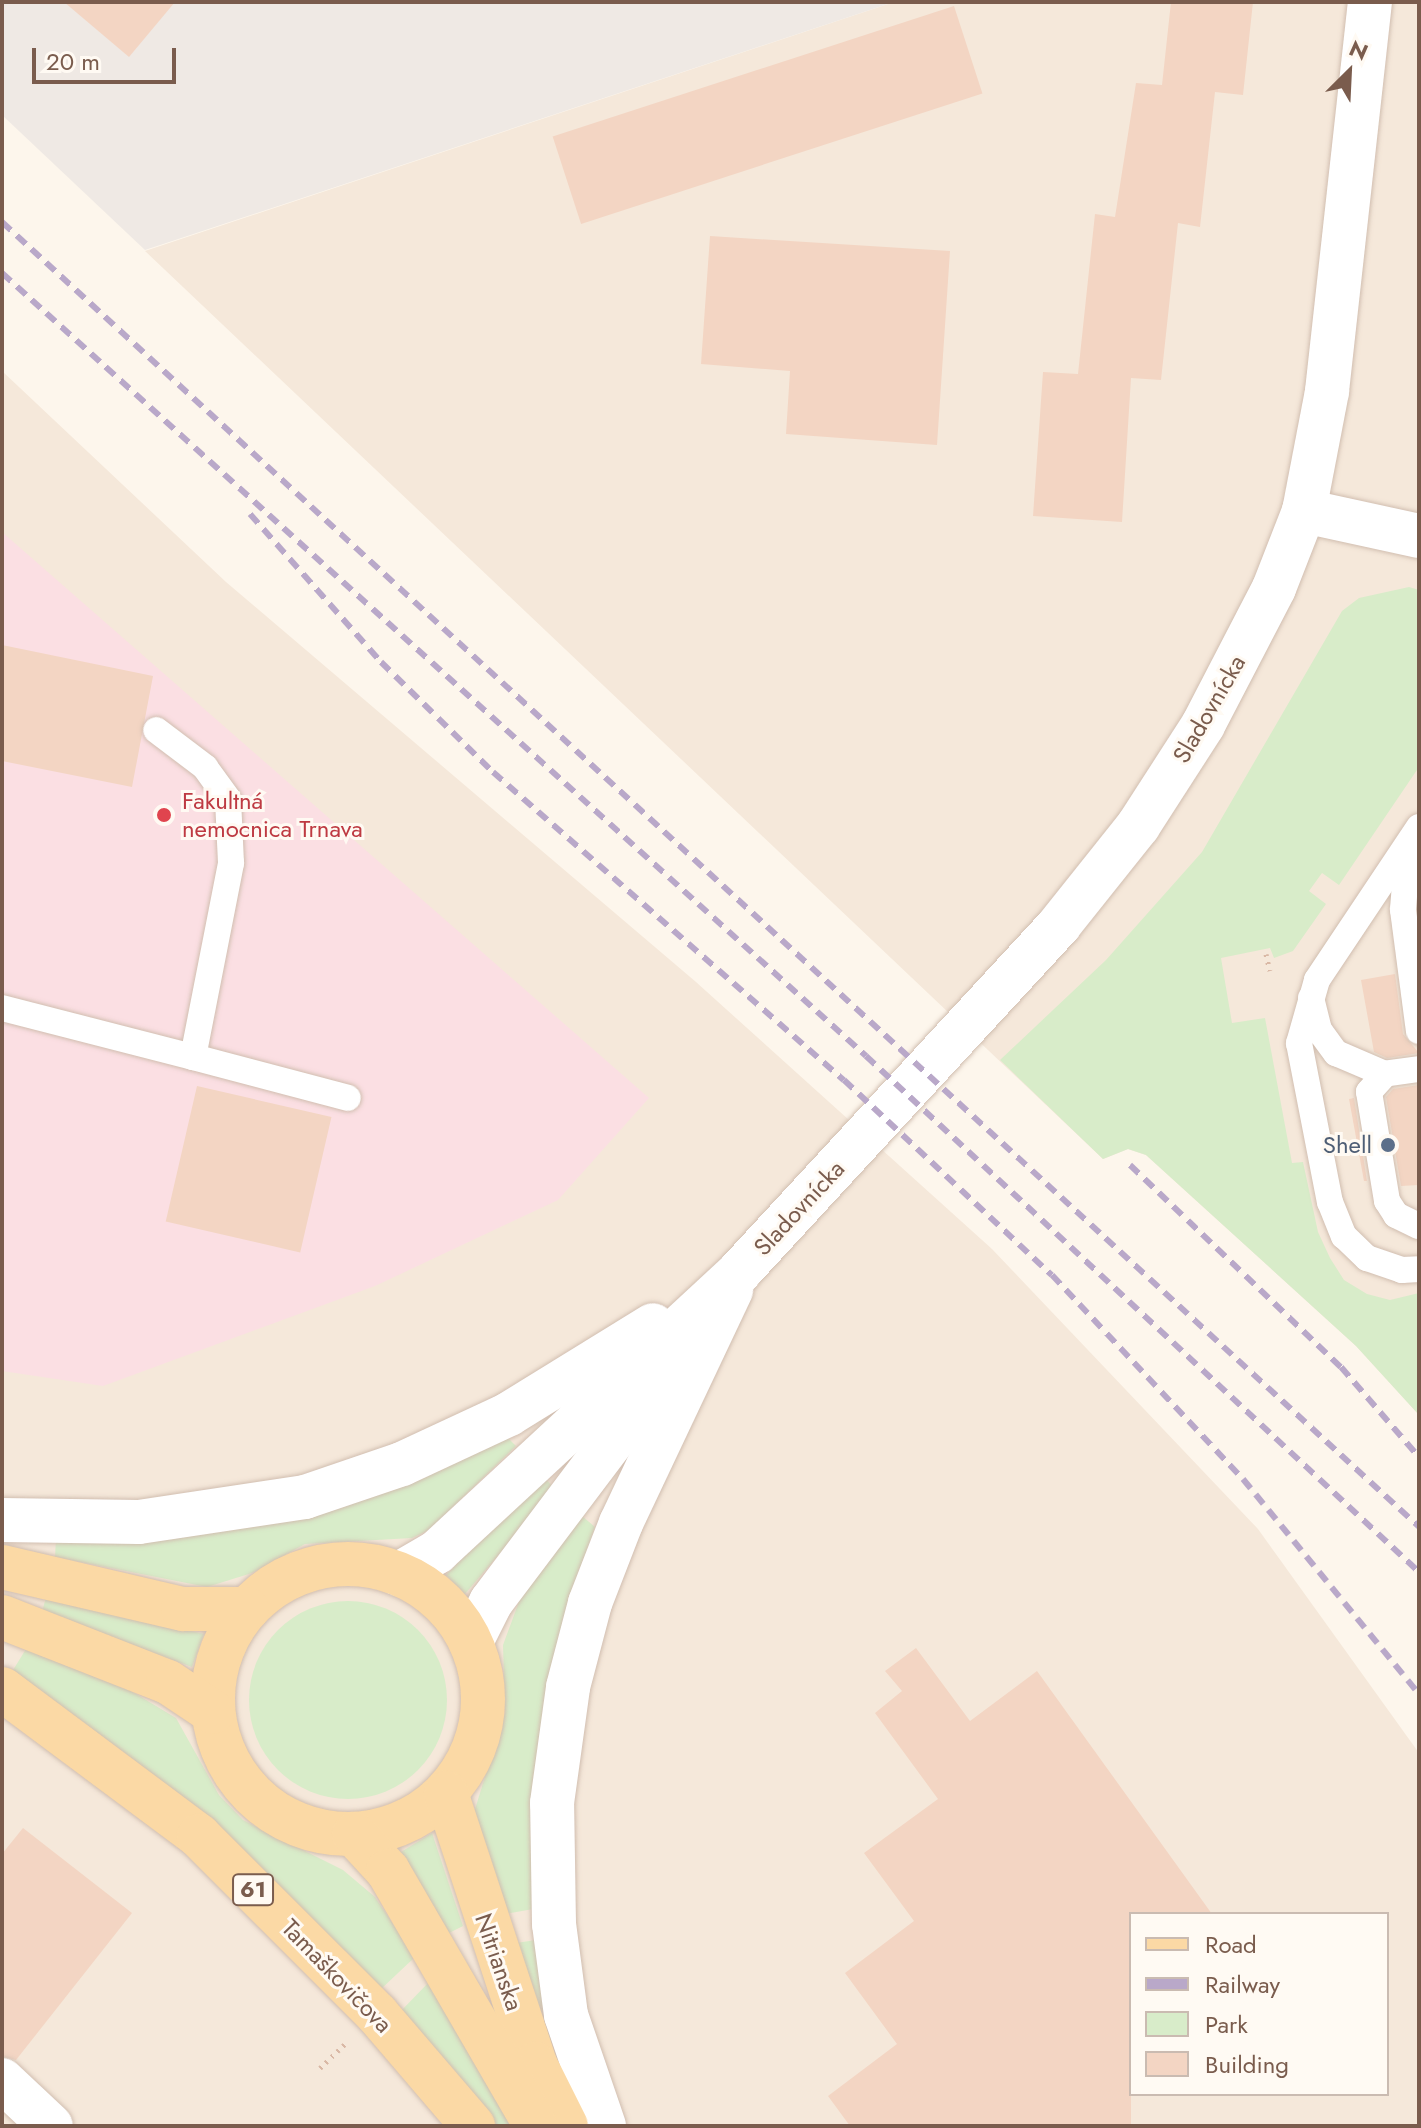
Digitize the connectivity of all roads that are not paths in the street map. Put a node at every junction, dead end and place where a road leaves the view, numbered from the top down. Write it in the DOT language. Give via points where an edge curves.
graph roads {
  1 [pos="1370,2"];
  2 [pos="1304,511"];
  3 [pos="1419,536"];
  4 [pos="156,730"];
  5 [pos="1414,834"];
  6 [pos="1310,994"];
  7 [pos="2,1008"];
  8 [pos="1419,1031"];
  9 [pos="193,1057"];
  10 [pos="1419,1069"];
  11 [pos="1385,1074"];
  12 [pos="348,1098"];
  13 [pos="1419,1226"];
  14 [pos="1419,1269"];
  15 [pos="740,1271"];
  16 [pos="2,1520"];
  17 [pos="2,1567"];
  18 [pos="399,1574"];
  19 [pos="247,1609"];
  20 [pos="2,1617"];
  21 [pos="471,1642"];
  22 [pos="2,1689"];
  23 [pos="213,1712"];
  24 [pos="446,1793"];
  25 [pos="354,1834"];
  26 [pos="2,2080"];
  27 [pos="51,2126"];
  28 [pos="473,2126"];
  29 [pos="535,2126"];
  30 [pos="566,2126"];
  31 [pos="604,2126"];
  1 -- 2 [label="street, Sladovnícka" via="1327,391"];
  2 -- 3 [label="street"];
  2 -- 15 [label="street, Sladovnícka" via="1238,662 1138,826 970,1026"];
  4 -- 9 [label="lane" via="205,767 228,799 231,863"];
  5 -- 6 [label="lane"];
  5 -- 8 [label="lane" via="1403,910"];
  6 -- 11 [label="lane" via="1319,1030 1336,1053"];
  6 -- 14 [label="lane" via="1299,1043 1330,1202 1344,1236 1367,1258 1402,1270"];
  7 -- 9 [label="lane"];
  9 -- 12 [label="lane"];
  10 -- 11 [label="lane"];
  11 -- 13 [label="lane" via="1369,1092 1387,1201 1396,1215"];
  15 -- 16 [label="street" via="509,1414 365,1478 305,1497 192,1518 89,1525"];
  15 -- 18 [label="street, Sladovnícka" via="437,1552"];
  15 -- 21 [label="street, Sladovnícka" via="491,1602"];
  15 -- 31 [label="street" via="621,1523 590,1603 568,1687 552,1803 554,1924 566,2015"];
  17 -- 19 [label="main road" via="183,1609"];
  18 -- 19 [label="main road" via="359,1564 317,1567 279,1582"];
  18 -- 21 [label="main road" via="445,1606"];
  19 -- 23 [label="main road" via="226,1640 214,1675"];
  20 -- 23 [label="main road" via="168,1682"];
  21 -- 24 [label="main road" via="483,1681 482,1721 470,1760"];
  22 -- 28 [label="main road, Tamaškovičova / 61" via="199,1836 377,2014"];
  23 -- 25 [label="main road" via="224,1752 245,1787 276,1814 313,1830"];
  24 -- 25 [label="main road" via="420,1815"];
  24 -- 30 [label="main road, Nitrianska" via="535,2064"];
  25 -- 29 [label="main road, Nitrianska" via="388,1871"];
  26 -- 27 [label="street"];
}
